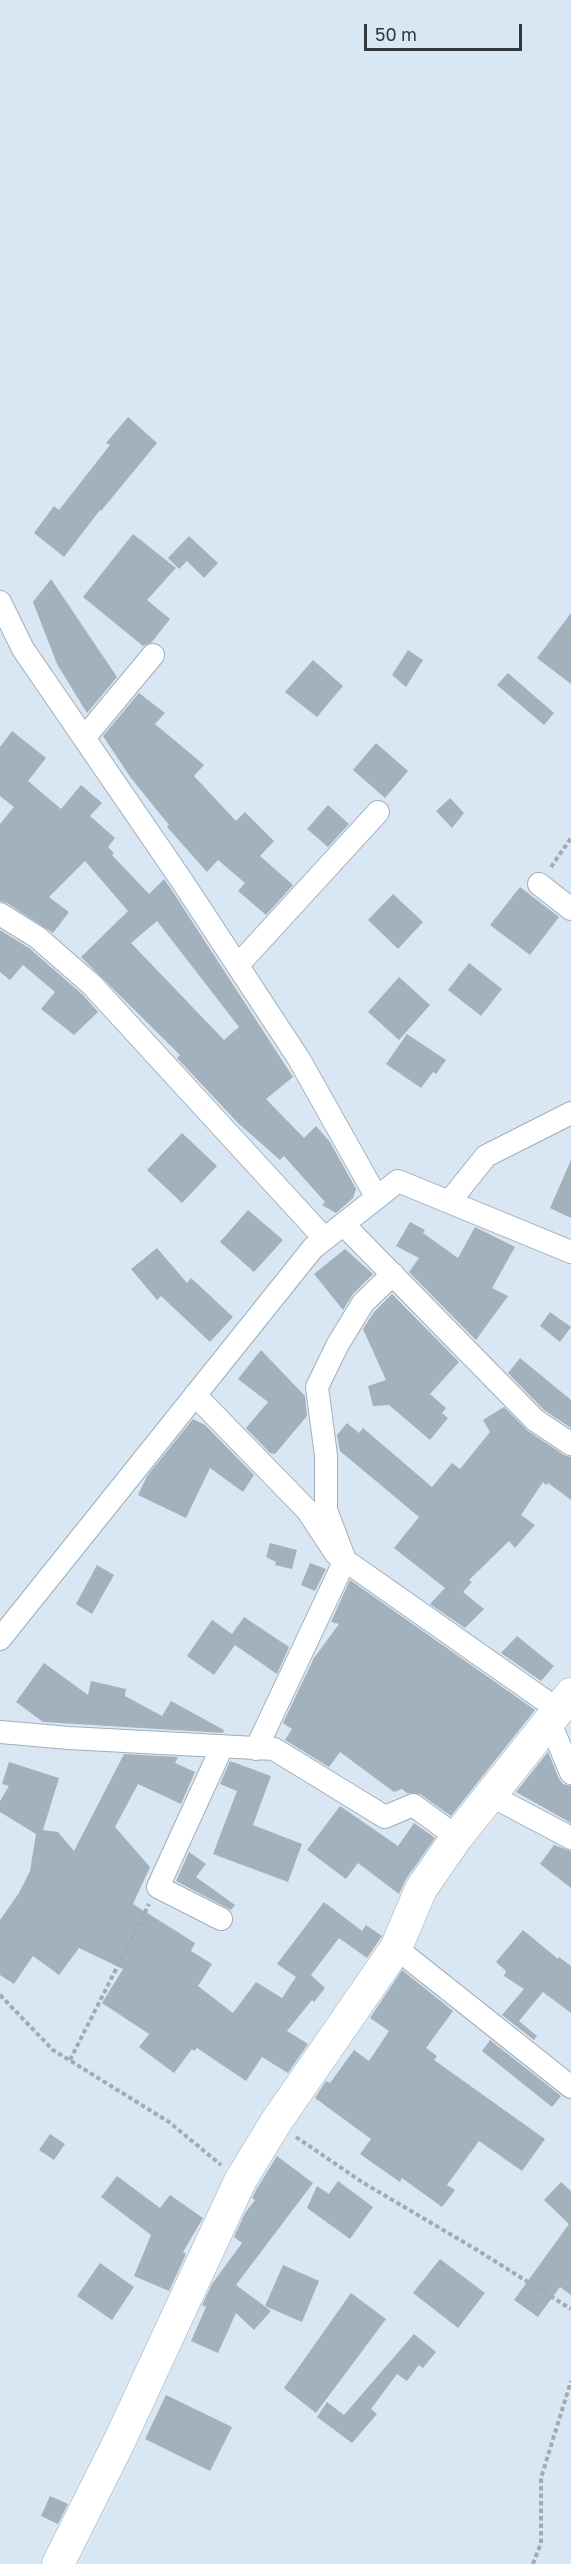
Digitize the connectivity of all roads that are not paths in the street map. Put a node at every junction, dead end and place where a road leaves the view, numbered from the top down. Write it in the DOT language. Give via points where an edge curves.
graph roads {
  1 [pos="0,602"];
  2 [pos="153,655"];
  3 [pos="84,738"];
  4 [pos="378,812"];
  5 [pos="539,884"];
  6 [pos="571,909"];
  7 [pos="0,914"];
  8 [pos="238,965"];
  9 [pos="571,1113"];
  10 [pos="377,1198"];
  11 [pos="449,1202"];
  12 [pos="344,1224"];
  13 [pos="325,1239"];
  14 [pos="571,1252"];
  15 [pos="393,1274"];
  16 [pos="195,1395"];
  17 [pos="571,1444"];
  18 [pos="345,1560"];
  19 [pos="0,1639"];
  20 [pos="559,1708"];
  21 [pos="0,1732"];
  22 [pos="222,1747"];
  23 [pos="256,1749"];
  24 [pos="571,1773"];
  25 [pos="490,1795"];
  26 [pos="457,1837"];
  27 [pos="571,1838"];
  28 [pos="221,1919"];
  29 [pos="396,1948"];
  30 [pos="571,2087"];
  31 [pos="58,2564"];
  1 -- 3 [label="street" via="23,650"];
  2 -- 3 [label="street"];
  3 -- 8 [label="street"];
  4 -- 8 [label="street"];
  5 -- 6 [label="street"];
  7 -- 13 [label="street" via="37,937 92,985"];
  8 -- 10 [label="street" via="299,1059"];
  9 -- 11 [label="street" via="486,1156"];
  10 -- 11 [label="street" via="398,1181"];
  10 -- 12 [label="street"];
  11 -- 14 [label="street"];
  12 -- 13 [label="street"];
  12 -- 15 [label="street"];
  13 -- 16 [label="street" via="313,1248"];
  15 -- 17 [label="street" via="535,1420"];
  15 -- 18 [label="street" via="363,1303 317,1387 326,1456 326,1510"];
  16 -- 18 [label="street" via="308,1510 336,1554"];
  16 -- 19 [label="street"];
  18 -- 20 [label="street"];
  18 -- 23 [label="street"];
  20 -- 24 [label="street"];
  20 -- 25 [label="street"];
  21 -- 22 [label="street"];
  22 -- 23 [label="street"];
  22 -- 28 [label="street" via="158,1887"];
  23 -- 26 [label="street" via="274,1749 385,1816 413,1805"];
  25 -- 26 [label="street"];
  25 -- 27 [label="street"];
  26 -- 29 [label="street" via="421,1889"];
  29 -- 30 [label="street"];
  29 -- 31 [label="street" via="240,2181"];
}
